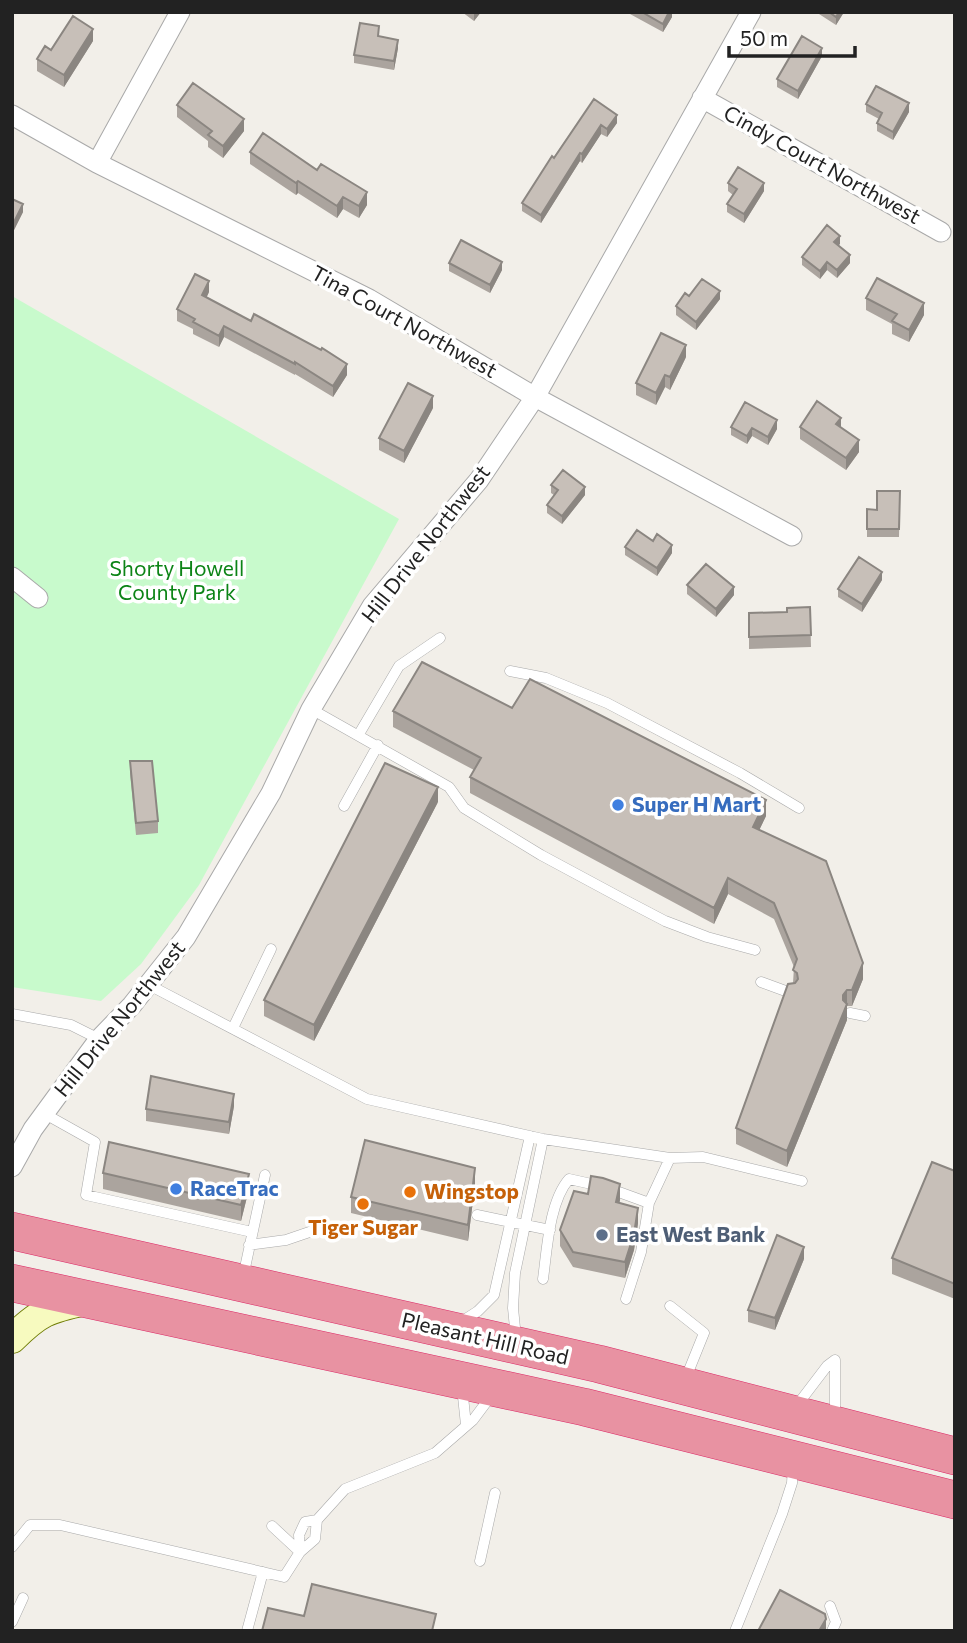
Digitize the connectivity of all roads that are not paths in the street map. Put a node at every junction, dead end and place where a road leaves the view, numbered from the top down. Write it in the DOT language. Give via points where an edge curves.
graph roads {
  1 [pos="180,12"];
  2 [pos="751,12"];
  3 [pos="702,98"];
  4 [pos="12,115"];
  5 [pos="97,163"];
  6 [pos="941,232"];
  7 [pos="535,397"];
  8 [pos="792,536"];
  9 [pos="12,577"];
  10 [pos="38,598"];
  11 [pos="440,638"];
  12 [pos="510,671"];
  13 [pos="311,709"];
  14 [pos="359,734"];
  15 [pos="378,745"];
  16 [pos="344,806"];
  17 [pos="799,808"];
  18 [pos="271,949"];
  19 [pos="755,950"];
  20 [pos="761,982"];
  21 [pos="149,985"];
  22 [pos="791,993"];
  23 [pos="850,1013"];
  24 [pos="12,1014"];
  25 [pos="865,1016"];
  26 [pos="233,1028"];
  27 [pos="99,1039"];
  28 [pos="45,1114"];
  29 [pos="530,1136"];
  30 [pos="543,1139"];
  31 [pos="670,1158"];
  32 [pos="12,1167"];
  33 [pos="265,1175"];
  34 [pos="802,1181"];
  35 [pos="649,1203"];
  36 [pos="477,1215"];
  37 [pos="510,1222"];
  38 [pos="524,1225"];
  39 [pos="327,1226"];
  40 [pos="550,1230"];
  41 [pos="12,1231"];
  42 [pos="252,1232"];
  43 [pos="249,1245"];
  44 [pos="543,1279"];
  45 [pos="12,1283"];
  46 [pos="242,1284"];
  47 [pos="626,1299"];
  48 [pos="91,1300"];
  49 [pos="670,1306"];
  50 [pos="447,1330"];
  51 [pos="12,1339"];
  52 [pos="517,1346"];
  53 [pos="461,1380"];
  54 [pos="682,1386"];
  55 [pos="497,1388"];
  56 [pos="790,1414"];
  57 [pos="466,1425"];
  58 [pos="836,1426"];
  59 [pos="955,1456"];
  60 [pos="794,1459"];
  61 [pos="495,1493"];
  62 [pos="955,1500"];
  63 [pos="317,1520"];
  64 [pos="272,1526"];
  65 [pos="12,1547"];
  66 [pos="300,1552"];
  67 [pos="480,1561"];
  68 [pos="263,1572"];
  69 [pos="23,1598"];
  70 [pos="830,1606"];
  71 [pos="12,1622"];
  72 [pos="247,1631"];
  73 [pos="736,1631"];
  74 [pos="832,1631"];
  1 -- 5 [label="street"];
  2 -- 3 [label="street, Hill Drive Northwest"];
  3 -- 6 [label="street, Cindy Court Northwest"];
  3 -- 7 [label="street, Hill Drive Northwest"];
  4 -- 5 [label="street, Tina Court Northwest"];
  5 -- 7 [label="street, Tina Court Northwest" via="369,299"];
  7 -- 8 [label="street, Tina Court Northwest"];
  7 -- 13 [label="street, Hill Drive Northwest" via="479,480 372,606"];
  9 -- 10 [label="street"];
  11 -- 14 [label="lane" via="399,666"];
  12 -- 17 [label="lane" via="546,678 607,703"];
  13 -- 14 [label="lane"];
  13 -- 21 [label="street, Hill Drive Northwest" via="271,793 186,937"];
  14 -- 15 [label="lane"];
  15 -- 16 [label="lane"];
  15 -- 19 [label="lane" via="449,787 464,808 541,855 665,921"];
  18 -- 26 [label="lane"];
  20 -- 22 [label="lane"];
  21 -- 26 [label="lane"];
  21 -- 27 [label="street, Hill Drive Northwest"];
  23 -- 25 [label="lane"];
  24 -- 27 [label="lane" via="71,1025"];
  26 -- 29 [label="lane" via="367,1099"];
  27 -- 28 [label="street, Hill Drive Northwest"];
  28 -- 32 [label="street, Hill Drive Northwest"];
  28 -- 42 [label="lane" via="95,1142 86,1195"];
  29 -- 30 [label="lane"];
  29 -- 37 [label="lane"];
  30 -- 31 [label="lane"];
  30 -- 38 [label="lane"];
  31 -- 34 [label="lane" via="703,1157"];
  31 -- 35 [label="lane"];
  33 -- 42 [label="lane"];
  35 -- 40 [label="lane" via="605,1186 569,1179 562,1187"];
  35 -- 47 [label="lane" via="641,1252"];
  36 -- 37 [label="lane"];
  37 -- 38 [label="lane"];
  37 -- 50 [label="lane" via="495,1295"];
  38 -- 40 [label="lane"];
  38 -- 52 [label="lane" via="515,1273"];
  39 -- 43 [label="lane" via="286,1240"];
  40 -- 44 [label="lane"];
  41 -- 46 [label="highway, Pleasant Hill Road"];
  42 -- 43 [label="lane"];
  43 -- 46 [label="lane"];
  45 -- 48 [label="highway"];
  46 -- 50 [label="highway, Pleasant Hill Road"];
  48 -- 51 [label="street" via="43,1313"];
  48 -- 53 [label="highway"];
  49 -- 54 [label="lane" via="704,1333"];
  50 -- 52 [label="highway, Pleasant Hill Road"];
  52 -- 54 [label="highway, Pleasant Hill Road"];
  53 -- 55 [label="highway"];
  53 -- 57 [label="lane"];
  54 -- 56 [label="highway, Pleasant Hill Road"];
  55 -- 57 [label="lane"];
  55 -- 60 [label="highway"];
  56 -- 58 [label="highway, Pleasant Hill Road"];
  56 -- 58 [label="lane" via="835,1360"];
  57 -- 63 [label="lane" via="435,1453 345,1489"];
  58 -- 59 [label="highway, Pleasant Hill Road"];
  60 -- 62 [label="highway"];
  60 -- 73 [label="lane" via="782,1514"];
  61 -- 67 [label="lane"];
  63 -- 66 [label="lane" via="315,1539"];
  63 -- 66 [label="lane" via="305,1522 299,1535"];
  64 -- 66 [label="lane"];
  65 -- 68 [label="lane" via="30,1525 60,1525"];
  66 -- 68 [label="lane" via="284,1577"];
  68 -- 72 [label="lane"];
  69 -- 71 [label="lane"];
  70 -- 74 [label="lane" via="836,1622"];
}
